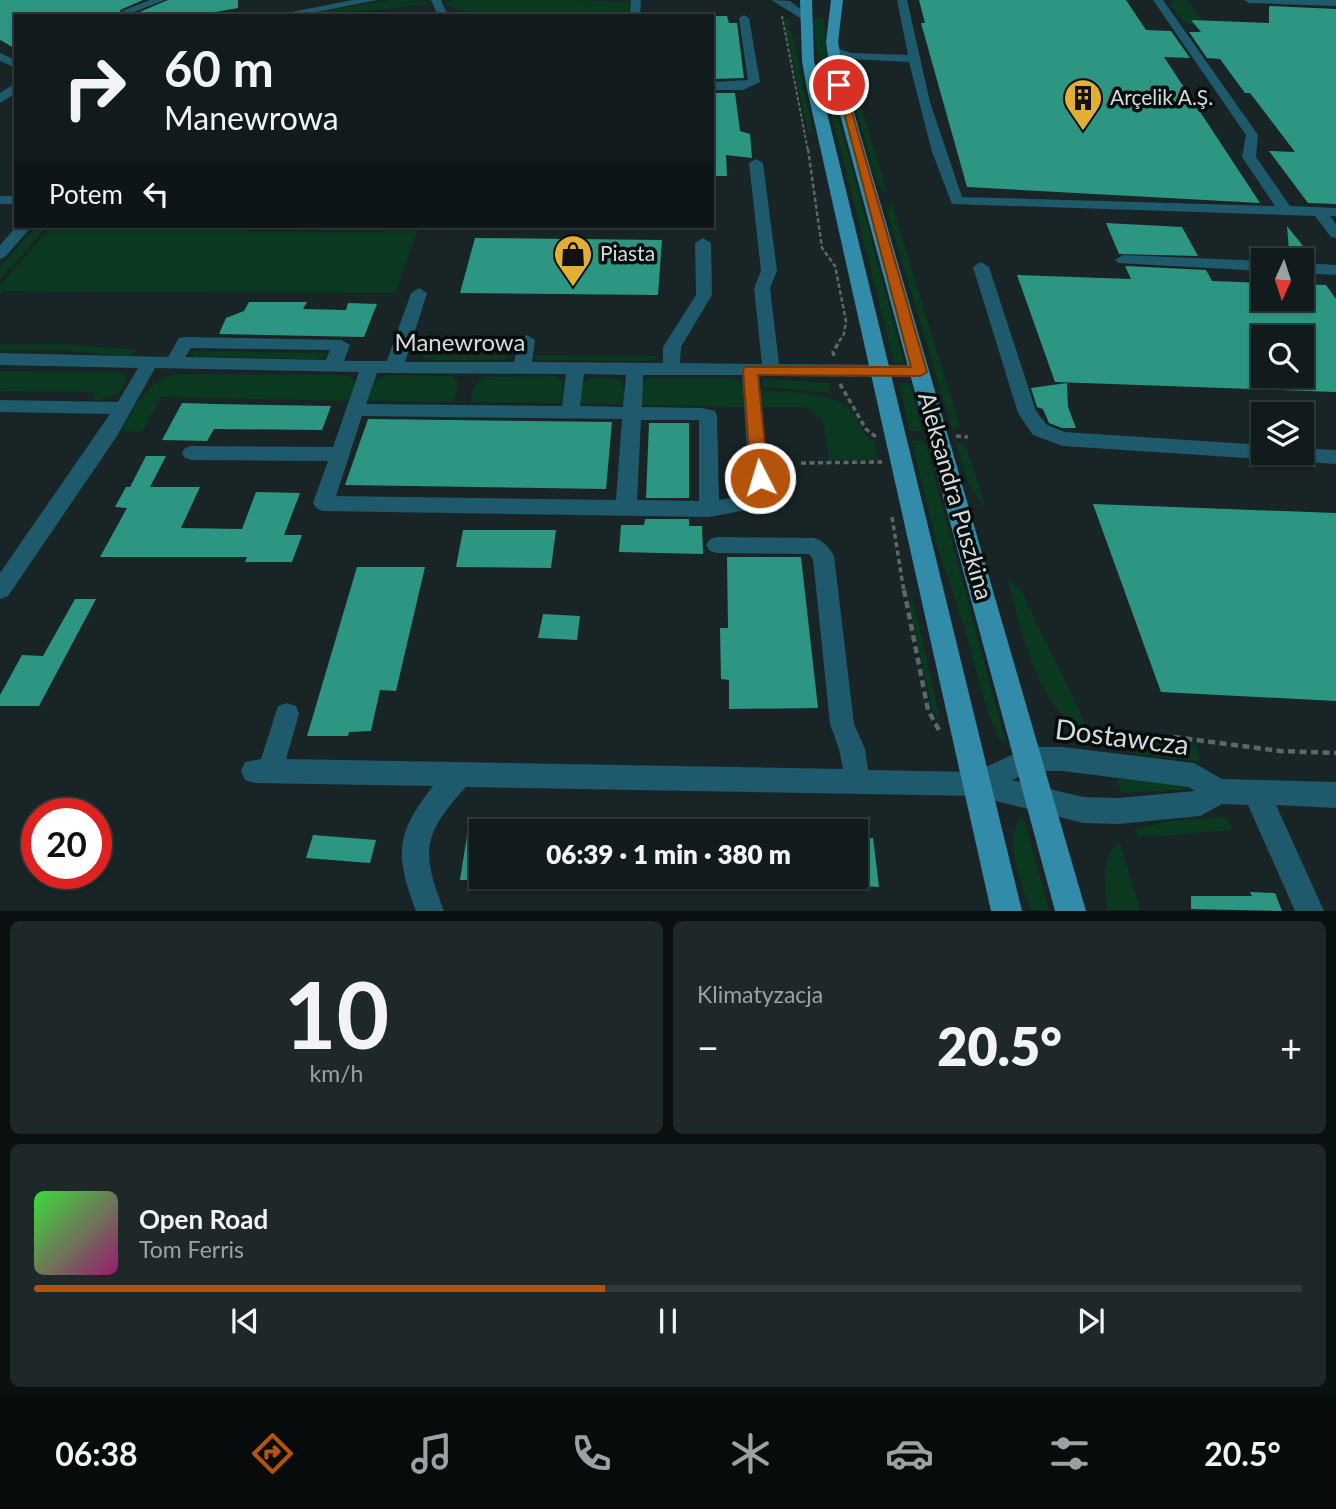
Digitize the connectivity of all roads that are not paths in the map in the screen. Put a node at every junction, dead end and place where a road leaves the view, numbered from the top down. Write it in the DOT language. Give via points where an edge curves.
graph roads {
  1 [pos="160,0"];
  2 [pos="296,0"];
  3 [pos="372,0"];
  4 [pos="778,0"];
  5 [pos="806,0"];
  6 [pos="837,0"];
  7 [pos="902,0"];
  8 [pos="1158,0"];
  9 [pos="1249,0"];
  10 [pos="344,2"];
  11 [pos="1336,3"];
  12 [pos="305,10"];
  13 [pos="127,11"];
  14 [pos="286,14"];
  15 [pos="806,16"];
  16 [pos="744,18"];
  17 [pos="834,59"];
  18 [pos="914,62"];
  19 [pos="714,86"];
  20 [pos="756,163"];
  21 [pos="1285,210"];
  22 [pos="1319,211"];
  23 [pos="1336,212"];
  24 [pos="23,228"];
  25 [pos="1336,234"];
  26 [pos="703,243"];
  27 [pos="0,254"];
  28 [pos="1123,260"];
  29 [pos="1251,265"];
  30 [pos="981,267"];
  31 [pos="1314,269"];
  32 [pos="1336,270"];
  33 [pos="419,293"];
  34 [pos="527,340"];
  35 [pos="0,359"];
  36 [pos="149,363"];
  37 [pos="370,367"];
  38 [pos="394,367"];
  39 [pos="522,368"];
  40 [pos="576,368"];
  41 [pos="635,369"];
  42 [pos="671,369"];
  43 [pos="750,370"];
  44 [pos="771,371"];
  45 [pos="882,371"];
  46 [pos="920,372"];
  47 [pos="0,406"];
  48 [pos="123,408"];
  49 [pos="355,410"];
  50 [pos="570,412"];
  51 [pos="632,413"];
  52 [pos="1251,452"];
  53 [pos="192,453"];
  54 [pos="340,453"];
  55 [pos="1314,456"];
  56 [pos="1336,457"];
  57 [pos="626,508"];
  58 [pos="709,509"];
  59 [pos="717,545"];
  60 [pos="0,590"];
  61 [pos="286,714"];
  62 [pos="1029,759"];
  63 [pos="461,774"];
  64 [pos="859,782"];
  65 [pos="976,784"];
  66 [pos="1218,791"];
  67 [pos="1256,792"];
  68 [pos="1336,795"];
  69 [pos="1041,802"];
  70 [pos="430,911"];
  71 [pos="1007,911"];
  72 [pos="1071,911"];
  73 [pos="1310,911"];
  1 -- 13 [label="street"];
  2 -- 12 [label="street"];
  3 -- 10 [label="street"];
  4 -- 15 [label="street"];
  5 -- 15 [label="main road, Aleksandra Puszkina"];
  6 -- 17 [label="main road, Aleksandra Puszkina" via="832,18"];
  7 -- 18 [label="street"];
  8 -- 21 [label="street" via="1252,135 1250,157"];
  9 -- 11 [label="street"];
  10 -- 12 [label="street"];
  12 -- 14 [label="street"];
  15 -- 45 [label="main road, Aleksandra Puszkina" via="808,61"];
  16 -- 19 [label="street" via="754,82"];
  17 -- 18 [label="street"];
  17 -- 46 [label="main road, Aleksandra Puszkina"];
  18 -- 21 [label="street" via="941,163 957,201"];
  20 -- 44 [label="street" via="769,271 762,288"];
  21 -- 22 [label="street"];
  22 -- 23 [label="street"];
  22 -- 25 [label="street"];
  24 -- 27 [label="street"];
  26 -- 42 [label="street" via="704,295 672,346"];
  28 -- 29 [label="street"];
  30 -- 52 [label="street" via="1027,413 1040,430 1063,439"];
  31 -- 32 [label="street"];
  33 -- 38 [label="street"];
  34 -- 39 [label="street"];
  35 -- 36 [label="street, Manewrowa"];
  36 -- 37 [label="street, Manewrowa"];
  36 -- 48 [label="street"];
  37 -- 38 [label="street, Manewrowa"];
  37 -- 49 [label="street"];
  38 -- 39 [label="street, Manewrowa"];
  39 -- 40 [label="street, Manewrowa"];
  40 -- 41 [label="street, Manewrowa"];
  40 -- 50 [label="street"];
  41 -- 42 [label="street, Manewrowa"];
  41 -- 51 [label="street"];
  42 -- 43 [label="street, Manewrowa"];
  43 -- 44 [label="street, Manewrowa"];
  43 -- 58 [label="street" via="761,501"];
  44 -- 45 [label="street, Manewrowa"];
  45 -- 46 [label="street, Manewrowa"];
  45 -- 65 [label="main road, Aleksandra Puszkina"];
  46 -- 62 [label="main road, Aleksandra Puszkina"];
  47 -- 48 [label="street"];
  48 -- 60 [label="street"];
  49 -- 50 [label="street"];
  49 -- 54 [label="street"];
  50 -- 51 [label="street"];
  51 -- 57 [label="street"];
  51 -- 58 [label="street" via="708,416"];
  53 -- 54 [label="street"];
  54 -- 57 [label="street" via="323,503"];
  55 -- 56 [label="street"];
  57 -- 58 [label="street"];
  59 -- 64 [label="street" via="819,549 842,724"];
  61 -- 63 [label="street" via="262,771"];
  62 -- 65 [label="street, Dostawcza"];
  62 -- 66 [label="street, Dostawcza" via="1104,762 1194,775"];
  62 -- 69 [label="main road, Aleksandra Puszkina"];
  63 -- 64 [label="street"];
  63 -- 70 [label="street" via="434,802 416,839 415,869"];
  64 -- 65 [label="street"];
  65 -- 69 [label="street, Dostawcza"];
  65 -- 71 [label="main road, Aleksandra Puszkina"];
  66 -- 67 [label="street, Dostawcza"];
  66 -- 69 [label="street, Dostawcza" via="1200,803 1119,811"];
  67 -- 68 [label="street, Dostawcza"];
  67 -- 73 [label="street"];
  69 -- 72 [label="main road, Aleksandra Puszkina"];
}
